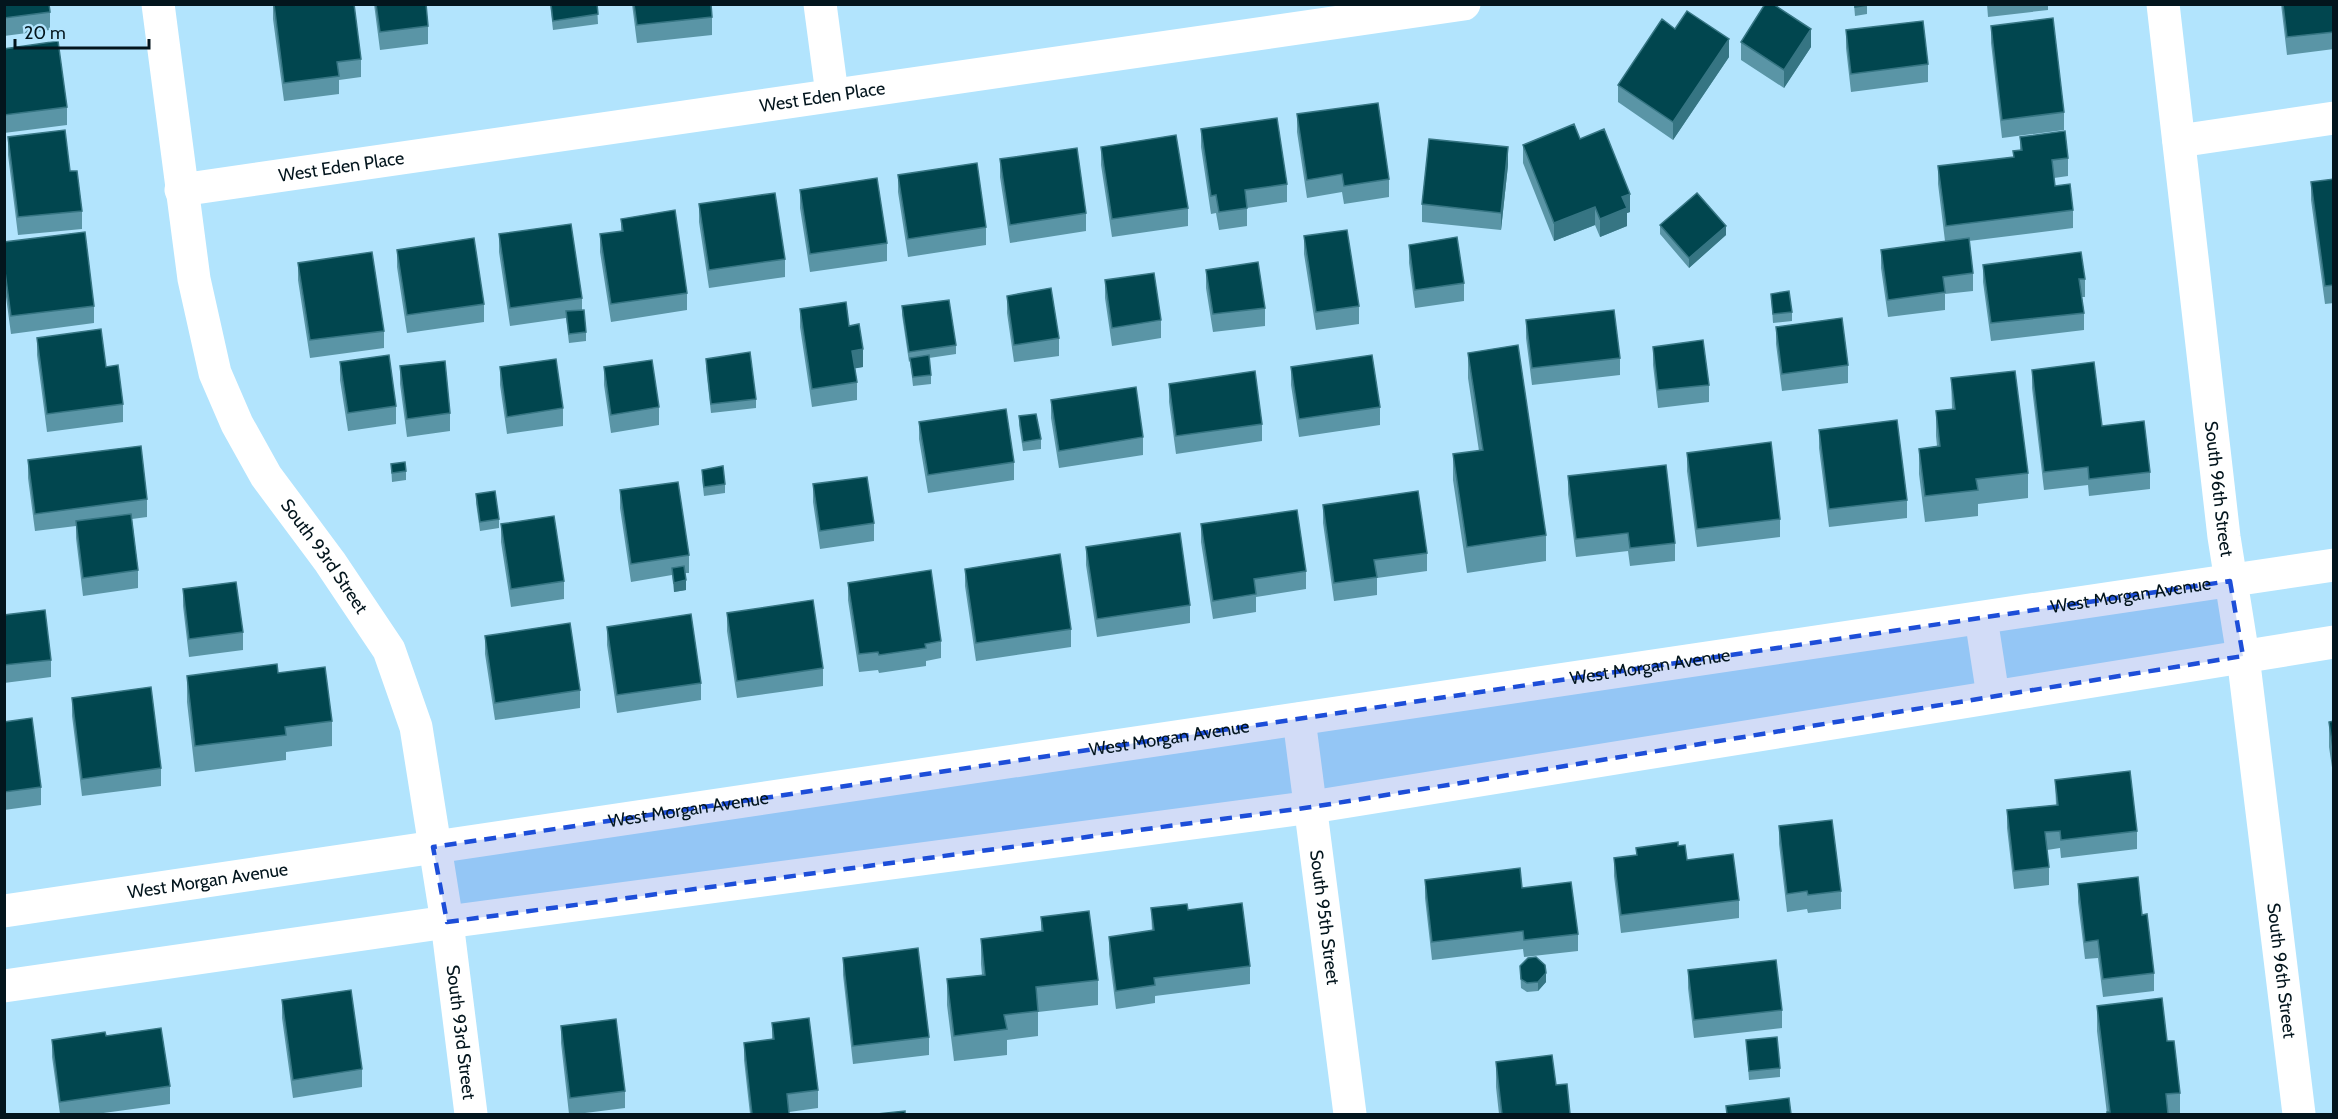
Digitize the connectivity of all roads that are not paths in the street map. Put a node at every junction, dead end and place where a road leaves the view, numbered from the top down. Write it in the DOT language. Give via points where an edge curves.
graph roads {
  1 [pos="158,4"];
  2 [pos="820,4"];
  3 [pos="1464,4"];
  4 [pos="2163,4"];
  5 [pos="832,94"];
  6 [pos="2334,118"];
  7 [pos="2180,141"];
  8 [pos="181,190"];
  9 [pos="2334,565"];
  10 [pos="2230,581"];
  11 [pos="1981,618"];
  12 [pos="2334,642"];
  13 [pos="2242,656"];
  14 [pos="1993,696"];
  15 [pos="1299,719"];
  16 [pos="1312,807"];
  17 [pos="433,847"];
  18 [pos="4,911"];
  19 [pos="447,922"];
  20 [pos="4,986"];
  21 [pos="471,1114"];
  22 [pos="1350,1114"];
  23 [pos="2299,1114"];
  1 -- 8 [label="street, South 93rd Street"];
  2 -- 5 [label="street"];
  3 -- 5 [label="street, West Eden Place"];
  4 -- 7 [label="street, South 96th Street"];
  5 -- 8 [label="street, West Eden Place"];
  6 -- 7 [label="street"];
  7 -- 10 [label="street, South 96th Street"];
  8 -- 17 [label="street, South 93rd Street" via="194,279 215,373 266,476 389,650 416,727"];
  9 -- 10 [label="street, West Morgan Avenue"];
  10 -- 11 [label="street, West Morgan Avenue"];
  10 -- 13 [label="street, South 96th Street"];
  11 -- 14 [label="street"];
  11 -- 15 [label="street, West Morgan Avenue"];
  12 -- 13 [label="street"];
  13 -- 14 [label="street"];
  13 -- 23 [label="street, South 96th Street"];
  14 -- 16 [label="street"];
  15 -- 16 [label="street, South 95th Street"];
  15 -- 17 [label="street, West Morgan Avenue"];
  16 -- 19 [label="street"];
  16 -- 22 [label="street, South 95th Street"];
  17 -- 18 [label="street, West Morgan Avenue"];
  17 -- 19 [label="street, South 93rd Street"];
  19 -- 20 [label="street"];
  19 -- 21 [label="street, South 93rd Street"];
}
